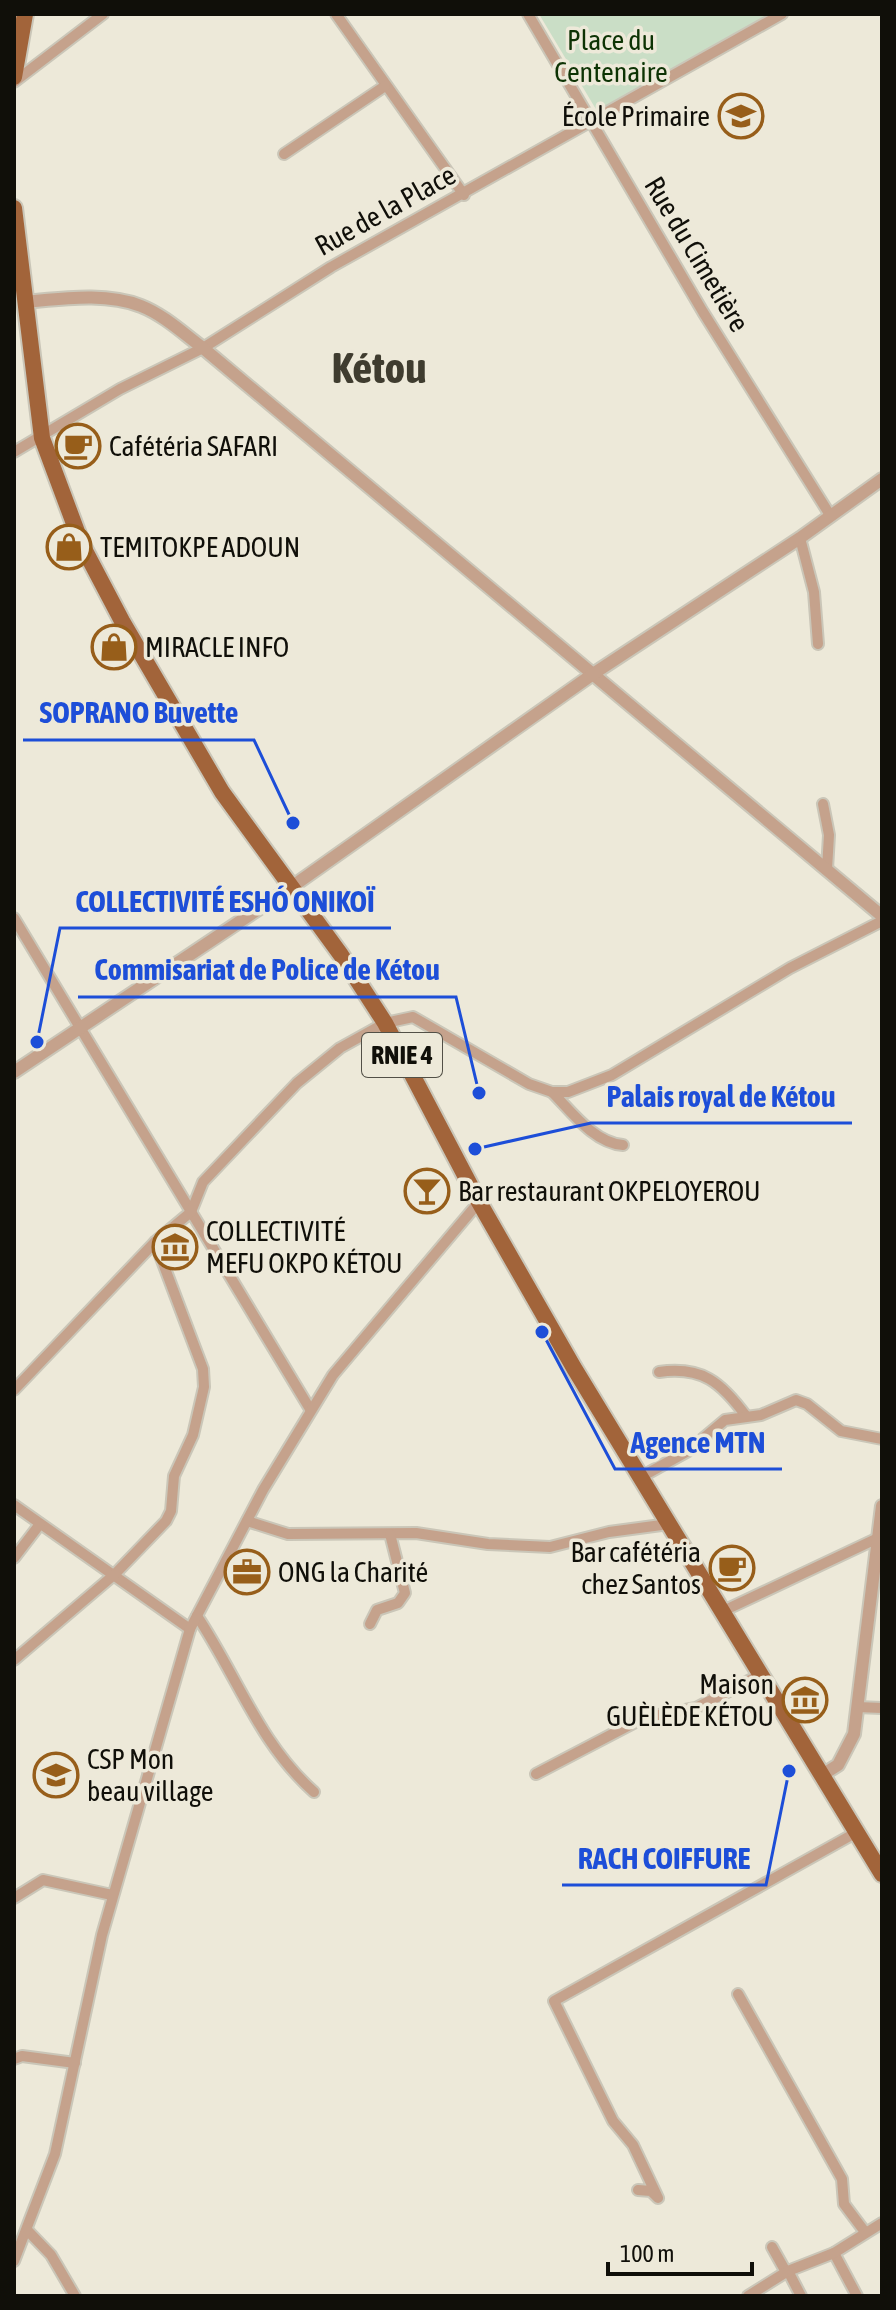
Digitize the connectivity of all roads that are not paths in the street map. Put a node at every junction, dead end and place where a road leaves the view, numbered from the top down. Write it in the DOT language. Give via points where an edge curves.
graph roads {
  1 [pos="25,14"];
  2 [pos="103,14"];
  3 [pos="336,14"];
  4 [pos="528,14"];
  5 [pos="782,14"];
  6 [pos="14,80"];
  7 [pos="385,86"];
  8 [pos="590,124"];
  9 [pos="284,154"];
  10 [pos="464,195"];
  11 [pos="14,208"];
  12 [pos="19,301"];
  13 [pos="203,348"];
  14 [pos="42,438"];
  15 [pos="14,452"];
  16 [pos="882,479"];
  17 [pos="830,515"];
  18 [pos="800,538"];
  19 [pos="818,644"];
  20 [pos="593,674"];
  21 [pos="823,804"];
  22 [pos="827,869"];
  23 [pos="293,886"];
  24 [pos="14,918"];
  25 [pos="882,918"];
  26 [pos="385,1023"];
  27 [pos="79,1027"];
  28 [pos="14,1072"];
  29 [pos="552,1092"];
  30 [pos="623,1145"];
  31 [pos="203,1182"];
  32 [pos="180,1194"];
  33 [pos="479,1202"];
  34 [pos="191,1212"];
  35 [pos="155,1242"];
  36 [pos="659,1372"];
  37 [pos="14,1390"];
  38 [pos="310,1409"];
  39 [pos="746,1416"];
  40 [pos="882,1439"];
  41 [pos="641,1477"];
  42 [pos="14,1505"];
  43 [pos="882,1513"];
  44 [pos="247,1521"];
  45 [pos="40,1524"];
  46 [pos="669,1524"];
  47 [pos="390,1534"];
  48 [pos="878,1538"];
  49 [pos="14,1558"];
  50 [pos="115,1574"];
  51 [pos="721,1612"];
  52 [pos="197,1616"];
  53 [pos="370,1624"];
  54 [pos="190,1629"];
  55 [pos="14,1660"];
  56 [pos="758,1676"];
  57 [pos="857,1707"];
  58 [pos="882,1708"];
  59 [pos="536,1774"];
  60 [pos="822,1775"];
  61 [pos="314,1792"];
  62 [pos="857,1832"];
  63 [pos="882,1874"];
  64 [pos="112,1895"];
  65 [pos="14,1898"];
  66 [pos="738,1994"];
  67 [pos="14,2044"];
  68 [pos="18,2057"];
  69 [pos="75,2063"];
  70 [pos="638,2190"];
  71 [pos="882,2223"];
  72 [pos="28,2231"];
  73 [pos="865,2232"];
  74 [pos="772,2247"];
  75 [pos="834,2253"];
  76 [pos="14,2261"];
  77 [pos="787,2271"];
  78 [pos="75,2296"];
  79 [pos="748,2296"];
  80 [pos="801,2296"];
  81 [pos="857,2296"];
  1 -- 6 [label="main road"];
  2 -- 6 [label="street"];
  3 -- 7 [label="street"];
  4 -- 8 [label="street, Rue du Cimetière"];
  5 -- 8 [label="street, Rue de la Place"];
  7 -- 9 [label="street"];
  7 -- 10 [label="street"];
  8 -- 10 [label="street, Rue de la Place"];
  8 -- 17 [label="street, Rue du Cimetière"];
  10 -- 13 [label="street, Rue de la Place" via="319,274"];
  11 -- 12 [label="main road, RNIE 4"];
  12 -- 13 [label="street" via="120,301 161,317"];
  12 -- 14 [label="main road, RNIE 4"];
  13 -- 14 [label="street, Rue de la Place" via="120,389"];
  13 -- 20 [label="street"];
  14 -- 15 [label="street, Rue de la Place"];
  14 -- 23 [label="main road, RNIE 4" via="82,545 122,621 222,792"];
  16 -- 17 [label="street"];
  17 -- 18 [label="street"];
  18 -- 19 [label="street" via="814,592"];
  18 -- 20 [label="street"];
  20 -- 22 [label="street"];
  20 -- 23 [label="street"];
  21 -- 22 [label="street" via="829,835"];
  22 -- 25 [label="street"];
  23 -- 26 [label="main road, RNIE 4"];
  23 -- 27 [label="street"];
  24 -- 27 [label="street"];
  25 -- 29 [label="street" via="612,1075 568,1092"];
  26 -- 29 [label="street" via="413,1017"];
  26 -- 31 [label="street" via="340,1048 297,1083"];
  26 -- 33 [label="main road, RNIE 4"];
  27 -- 28 [label="street"];
  27 -- 32 [label="street"];
  29 -- 30 [label="street" via="591,1130"];
  31 -- 32 [label="street"];
  31 -- 34 [label="street"];
  32 -- 34 [label="street"];
  33 -- 38 [label="street"];
  33 -- 41 [label="main road, RNIE 4"];
  34 -- 35 [label="street"];
  34 -- 38 [label="street"];
  35 -- 37 [label="street"];
  35 -- 50 [label="street" via="194,1338 204,1387 189,1449 174,1476 171,1511"];
  36 -- 39 [label="street" via="694,1371 711,1379"];
  38 -- 44 [label="street"];
  39 -- 40 [label="street" via="796,1400 841,1431"];
  39 -- 41 [label="street" via="725,1420 688,1451"];
  41 -- 46 [label="main road, RNIE 4"];
  42 -- 45 [label="street"];
  43 -- 48 [label="street"];
  44 -- 47 [label="street" via="288,1534"];
  44 -- 52 [label="street"];
  45 -- 49 [label="street"];
  45 -- 50 [label="street"];
  46 -- 47 [label="street" via="550,1547"];
  46 -- 51 [label="main road, RNIE 4"];
  47 -- 53 [label="street" via="405,1593 398,1603 377,1610"];
  48 -- 51 [label="street"];
  48 -- 57 [label="street"];
  50 -- 54 [label="street"];
  50 -- 55 [label="street"];
  51 -- 56 [label="main road, RNIE 4"];
  52 -- 54 [label="street"];
  52 -- 61 [label="street" via="273,1749"];
  54 -- 64 [label="street"];
  56 -- 59 [label="street" via="696,1708 643,1718"];
  56 -- 60 [label="main road, RNIE 4"];
  57 -- 58 [label="street"];
  57 -- 60 [label="street" via="847,1752"];
  60 -- 62 [label="main road, RNIE 4"];
  62 -- 63 [label="main road, RNIE 4"];
  62 -- 70 [label="street" via="554,2001 594,2086 633,2145 658,2198"];
  64 -- 65 [label="street" via="43,1880"];
  64 -- 69 [label="street"];
  66 -- 73 [label="street" via="842,2179 844,2204"];
  67 -- 68 [label="street"];
  68 -- 69 [label="street"];
  69 -- 72 [label="street" via="55,2154"];
  71 -- 73 [label="street"];
  72 -- 76 [label="street"];
  72 -- 78 [label="street" via="51,2255"];
  73 -- 75 [label="street"];
  74 -- 77 [label="street"];
  75 -- 77 [label="street"];
  75 -- 81 [label="street"];
  77 -- 79 [label="street"];
  77 -- 80 [label="street"];
}
